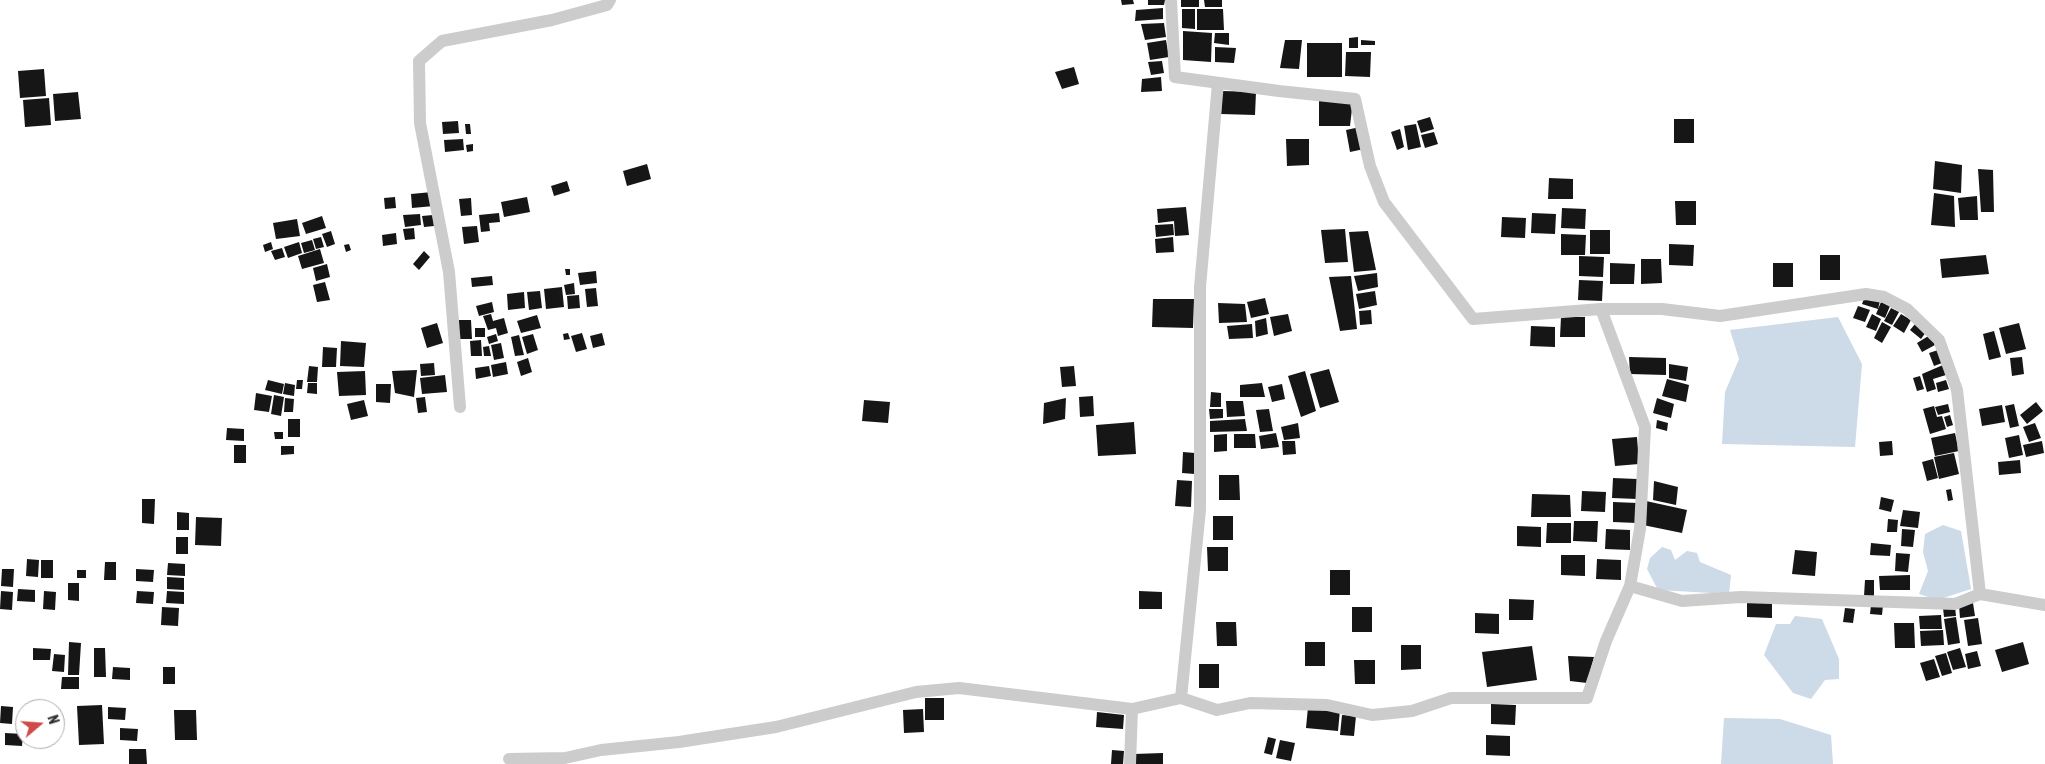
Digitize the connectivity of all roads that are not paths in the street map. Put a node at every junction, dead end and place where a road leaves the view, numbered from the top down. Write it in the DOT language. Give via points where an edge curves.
graph roads {
  1 [pos="610,0"];
  2 [pos="1171,0"];
  3 [pos="1218,83"];
  4 [pos="1601,309"];
  5 [pos="460,407"];
  6 [pos="1630,586"];
  7 [pos="1980,594"];
  8 [pos="2045,605"];
  9 [pos="1181,698"];
  10 [pos="1132,709"];
  11 [pos="509,759"];
  12 [pos="1130,764"];
  1 -- 5 [label="street" via="607,5 552,20 442,41 419,61 420,123 449,272"];
  2 -- 3 [label="street" via="1175,77"];
  3 -- 4 [label="street" via="1355,99 1370,166 1384,202 1473,319"];
  3 -- 9 [label="street" via="1200,287 1200,510"];
  4 -- 6 [label="street" via="1645,427 1640,530"];
  4 -- 7 [label="street" via="1662,309 1720,316 1866,294 1884,297 1907,309 1940,340 1957,390"];
  6 -- 7 [label="street" via="1682,601 1740,597 1955,604"];
  6 -- 9 [label="street" via="1587,698 1450,698 1412,711 1372,715 1327,705 1250,703 1217,710"];
  7 -- 8 [label="street"];
  9 -- 10 [label="street"];
  10 -- 11 [label="street" via="959,688 916,692 776,727 601,750 565,758"];
  10 -- 12 [label="street"];
}
